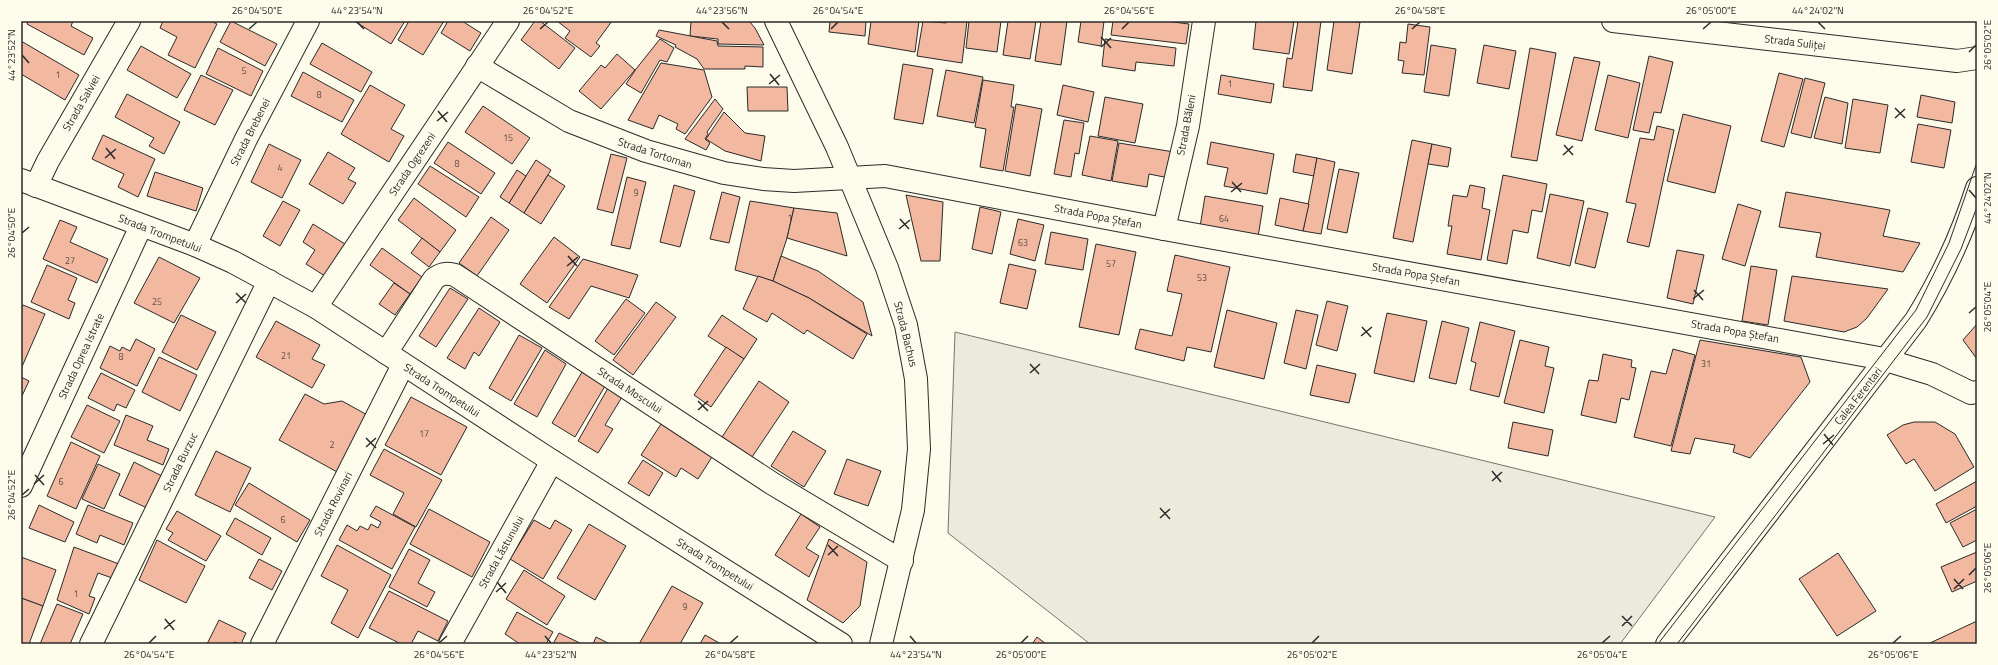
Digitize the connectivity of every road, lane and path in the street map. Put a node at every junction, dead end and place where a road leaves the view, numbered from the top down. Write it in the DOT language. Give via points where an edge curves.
graph roads {
  1 [pos="129,21"];
  2 [pos="308,21"];
  3 [pos="508,21"];
  4 [pos="776,21"];
  5 [pos="1204,21"];
  6 [pos="1613,21"];
  7 [pos="1977,58"];
  8 [pos="477,66"];
  9 [pos="850,177"];
  10 [pos="29,183"];
  11 [pos="1977,188"];
  12 [pos="141,226"];
  13 [pos="1164,229"];
  14 [pos="194,245"];
  15 [pos="269,281"];
  16 [pos="316,308"];
  17 [pos="395,359"];
  18 [pos="1887,360"];
  19 [pos="1975,396"];
  20 [pos="552,461"];
  21 [pos="21,486"];
  22 [pos="902,561"];
  23 [pos="91,644"];
  24 [pos="262,644"];
  25 [pos="450,644"];
  26 [pos="841,644"];
  27 [pos="881,644"];
  28 [pos="1667,644"];
  1 -- 10 [label="street, Strada Salviei" via="48,161"];
  2 -- 14 [label="street, Strada Brebenei"];
  3 -- 8 [label="street, Strada Ogrezeni"];
  4 -- 9 [label="street, Strada Bachus" via="817,102"];
  5 -- 13 [label="street, Strada Băleni" via="1188,126"];
  6 -- 7 [label="street, Strada Suliței" via="1957,61"];
  8 -- 9 [label="street, Strada Tortoman" via="569,121 615,140 684,163 763,179 821,181"];
  8 -- 16 [label="street, Strada Ogrezeni"];
  9 -- 13 [label="street, Strada Popa Ștefan" via="885,176"];
  9 -- 22 [label="street, Strada Bachus" via="899,303 906,325 916,380 919,449 913,510"];
  10 -- 12 [label="street, Strada Trompetului"];
  11 -- 18 [label="street, Calea Ferentari" via="1968,216 1942,275 1916,320"];
  12 -- 14 [label="street, Strada Trompetului"];
  12 -- 21 [label="street, Strada Oprea Istrate"];
  13 -- 18 [label="street, Strada Popa Ștefan"];
  14 -- 15 [label="street, Strada Trompetului"];
  15 -- 16 [label="street, Strada Trompetului"];
  15 -- 23 [label="street, Strada Burzuc"];
  16 -- 17 [label="street, Strada Trompetului"];
  17 -- 20 [label="street, Strada Trompetului"];
  17 -- 22 [label="street, Strada Moscului" via="434,279 440,274 455,275 773,484"];
  17 -- 24 [label="street, Strada Rovinari"];
  18 -- 19 [label="street, Strada Popa Ștefan" via="1932,374"];
  18 -- 28 [label="street, Calea Ferentari"];
  20 -- 25 [label="street, Strada Lăstunului"];
  20 -- 26 [label="street, Strada Trompetului"];
  22 -- 27 [label="street, Strada Bachus"];
}
